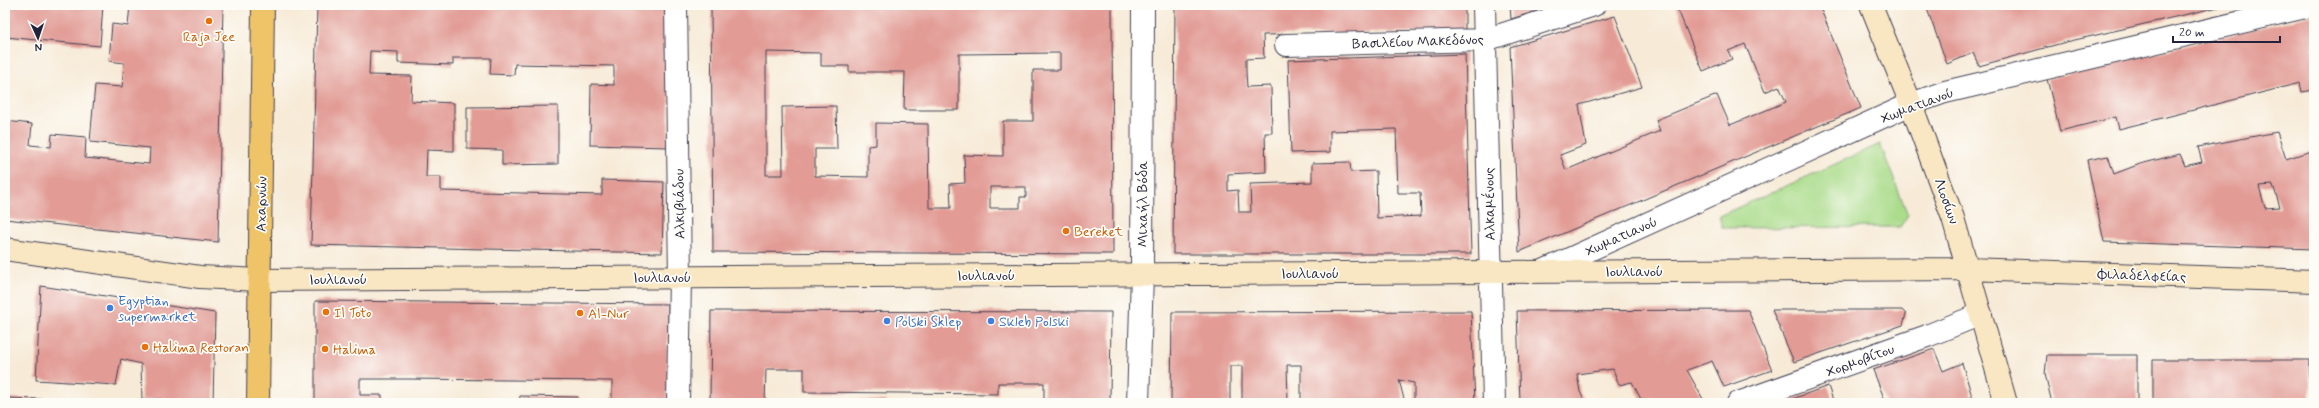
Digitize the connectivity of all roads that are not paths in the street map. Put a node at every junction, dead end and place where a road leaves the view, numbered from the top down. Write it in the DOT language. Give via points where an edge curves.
graph roads {
  1 [pos="263,5"];
  2 [pos="676,5"];
  3 [pos="1144,5"];
  4 [pos="1484,5"];
  5 [pos="1594,5"];
  6 [pos="1870,5"];
  7 [pos="2314,5"];
  8 [pos="1486,40"];
  9 [pos="1286,45"];
  10 [pos="1911,104"];
  11 [pos="5,249"];
  12 [pos="1969,269"];
  13 [pos="1543,271"];
  14 [pos="1490,272"];
  15 [pos="1142,274"];
  16 [pos="680,277"];
  17 [pos="259,280"];
  18 [pos="2314,281"];
  19 [pos="1981,314"];
  20 [pos="258,403"];
  21 [pos="678,403"];
  22 [pos="1138,403"];
  23 [pos="1494,403"];
  24 [pos="1738,403"];
  25 [pos="2006,403"];
  1 -- 17 [label="main road, Αχαρνών"];
  2 -- 16 [label="street, Αλκιβιάδου"];
  3 -- 15 [label="street, Μιχαήλ Βόδα"];
  4 -- 8 [label="street, Αλκαμένους"];
  5 -- 8 [label="street, Βασιλείου Μακεδόνος"];
  6 -- 10 [label="main road, Λιοσίων"];
  7 -- 10 [label="street, Χωματιανού" via="1962,87"];
  8 -- 9 [label="street, Βασιλείου Μακεδόνος"];
  8 -- 14 [label="street, Αλκαμένους"];
  10 -- 12 [label="main road, Λιοσίων"];
  10 -- 13 [label="street, Χωματιανού"];
  11 -- 17 [label="main road, Ιουλιανού" via="200,277"];
  12 -- 13 [label="main road, Ιουλιανού"];
  12 -- 18 [label="main road, Φιλαδελφείας"];
  12 -- 19 [label="main road, Λιοσίων"];
  13 -- 14 [label="main road, Ιουλιανού"];
  14 -- 15 [label="main road, Ιουλιανού"];
  14 -- 23 [label="street, Αλκαμένους"];
  15 -- 16 [label="main road, Ιουλιανού"];
  15 -- 22 [label="street, Μιχαήλ Βόδα"];
  16 -- 17 [label="main road, Ιουλιανού"];
  16 -- 21 [label="street, Αλκιβιάδου"];
  17 -- 20 [label="main road, Αχαρνών"];
  19 -- 24 [label="street, Χορμοβίτου" via="1927,336"];
  19 -- 25 [label="main road, Λιοσίων"];
}
